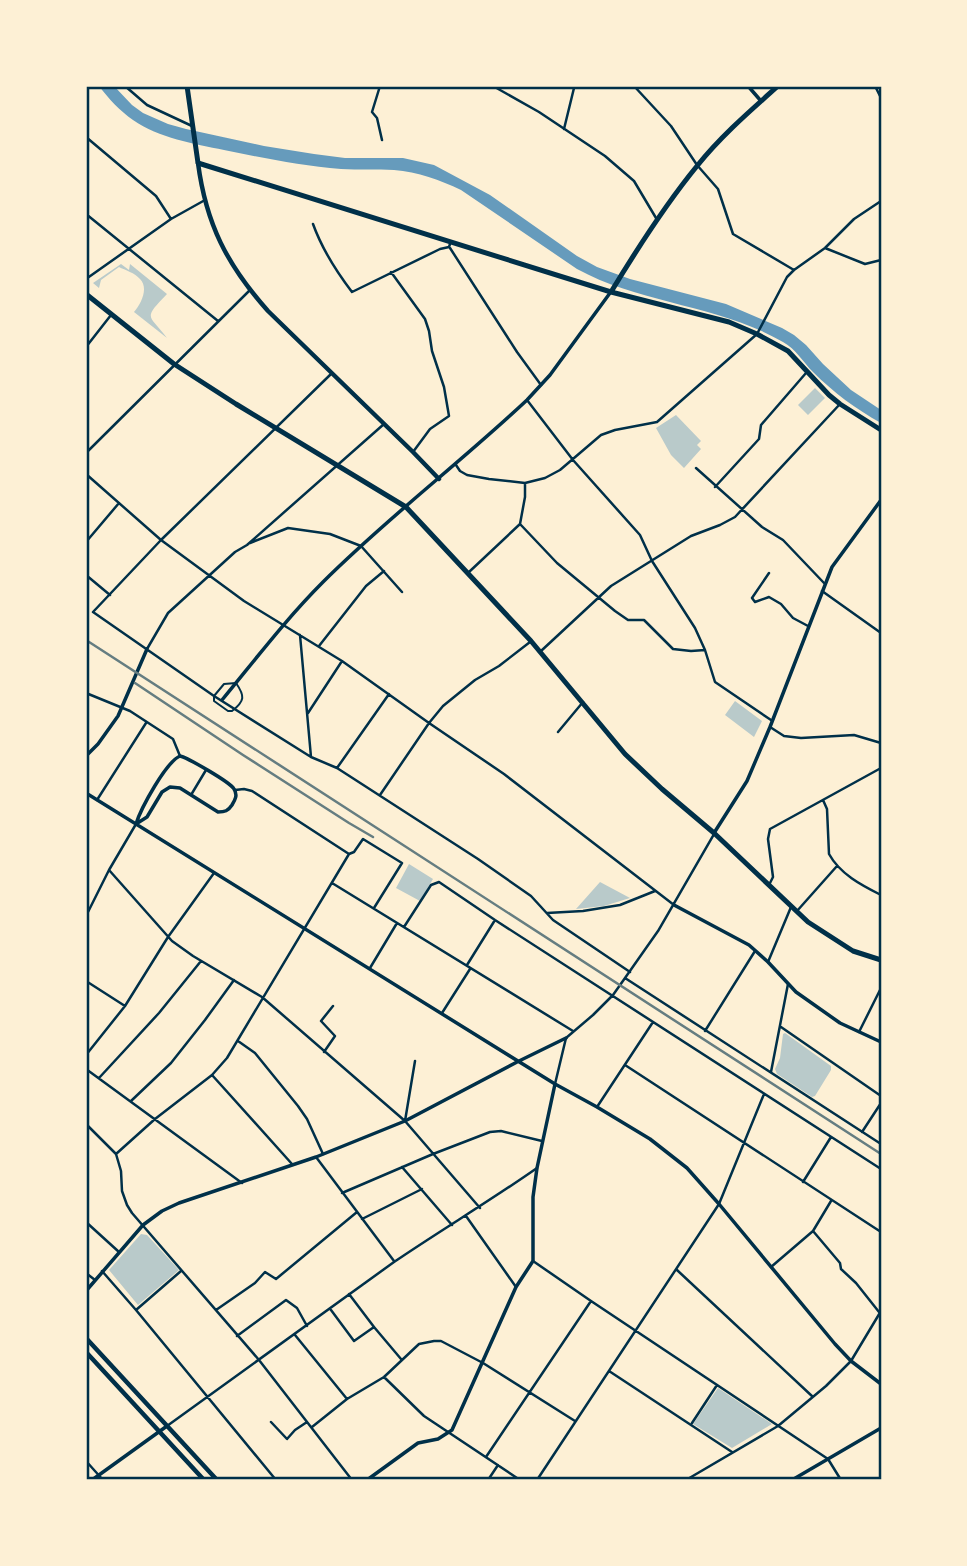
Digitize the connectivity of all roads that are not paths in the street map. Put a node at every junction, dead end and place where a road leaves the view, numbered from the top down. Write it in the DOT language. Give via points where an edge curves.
graph roads {
  1 [pos="125,86"];
  2 [pos="187,86"];
  3 [pos="380,86"];
  4 [pos="494,86"];
  5 [pos="576,86"];
  6 [pos="634,86"];
  7 [pos="748,86"];
  8 [pos="778,86"];
  9 [pos="875,86"];
  10 [pos="881,98"];
  11 [pos="761,101"];
  12 [pos="192,126"];
  13 [pos="564,129"];
  14 [pos="86,137"];
  15 [pos="382,140"];
  16 [pos="198,163"];
  17 [pos="697,165"];
  18 [pos="205,200"];
  19 [pos="881,201"];
  20 [pos="86,214"];
  21 [pos="170,219"];
  22 [pos="657,221"];
  23 [pos="313,224"];
  24 [pos="450,244"];
  25 [pos="825,247"];
  26 [pos="128,248"];
  27 [pos="881,260"];
  28 [pos="794,270"];
  29 [pos="391,272"];
  30 [pos="86,279"];
  31 [pos="250,290"];
  32 [pos="612,290"];
  33 [pos="86,295"];
  34 [pos="111,315"];
  35 [pos="218,321"];
  36 [pos="758,333"];
  37 [pos="86,347"];
  38 [pos="174,364"];
  39 [pos="807,372"];
  40 [pos="332,373"];
  41 [pos="541,385"];
  42 [pos="527,400"];
  43 [pos="840,404"];
  44 [pos="384,424"];
  45 [pos="276,428"];
  46 [pos="881,430"];
  47 [pos="413,452"];
  48 [pos="86,453"];
  49 [pos="573,460"];
  50 [pos="456,464"];
  51 [pos="337,466"];
  52 [pos="696,468"];
  53 [pos="86,474"];
  54 [pos="439,479"];
  55 [pos="525,482"];
  56 [pos="715,487"];
  57 [pos="881,499"];
  58 [pos="119,503"];
  59 [pos="406,507"];
  60 [pos="741,510"];
  61 [pos="272,523"];
  62 [pos="520,524"];
  63 [pos="278,531"];
  64 [pos="161,540"];
  65 [pos="86,542"];
  66 [pos="247,545"];
  67 [pos="361,546"];
  68 [pos="653,561"];
  69 [pos="384,571"];
  70 [pos="468,572"];
  71 [pos="769,573"];
  72 [pos="86,575"];
  73 [pos="209,575"];
  74 [pos="824,583"];
  75 [pos="822,591"];
  76 [pos="402,592"];
  77 [pos="110,595"];
  78 [pos="599,597"];
  79 [pos="284,625"];
  80 [pos="808,626"];
  81 [pos="881,633"];
  82 [pos="300,635"];
  83 [pos="531,641"];
  84 [pos="319,646"];
  85 [pos="147,649"];
  86 [pos="705,650"];
  87 [pos="541,652"];
  88 [pos="342,661"];
  89 [pos="236,683"];
  90 [pos="86,693"];
  91 [pos="389,694"];
  92 [pos="214,696"];
  93 [pos="222,700"];
  94 [pos="583,702"];
  95 [pos="121,707"];
  96 [pos="235,709"];
  97 [pos="308,713"];
  98 [pos="772,720"];
  99 [pos="146,722"];
  100 [pos="429,723"];
  101 [pos="770,727"];
  102 [pos="558,733"];
  103 [pos="881,743"];
  104 [pos="86,755"];
  105 [pos="180,756"];
  106 [pos="312,757"];
  107 [pos="337,768"];
  108 [pos="881,768"];
  109 [pos="206,770"];
  110 [pos="235,790"];
  111 [pos="86,793"];
  112 [pos="191,795"];
  113 [pos="380,795"];
  114 [pos="97,800"];
  115 [pos="823,800"];
  116 [pos="136,824"];
  117 [pos="714,833"];
  118 [pos="349,854"];
  119 [pos="837,866"];
  120 [pos="109,870"];
  121 [pos="214,873"];
  122 [pos="332,883"];
  123 [pos="768,885"];
  124 [pos="656,891"];
  125 [pos="881,895"];
  126 [pos="674,905"];
  127 [pos="374,908"];
  128 [pos="793,910"];
  129 [pos="547,913"];
  130 [pos="86,916"];
  131 [pos="495,920"];
  132 [pos="397,922"];
  133 [pos="404,927"];
  134 [pos="304,928"];
  135 [pos="168,937"];
  136 [pos="756,950"];
  137 [pos="881,960"];
  138 [pos="201,961"];
  139 [pos="768,962"];
  140 [pos="469,967"];
  141 [pos="370,968"];
  142 [pos="630,972"];
  143 [pos="625,978"];
  144 [pos="234,980"];
  145 [pos="86,981"];
  146 [pos="788,984"];
  147 [pos="881,988"];
  148 [pos="613,995"];
  149 [pos="262,997"];
  150 [pos="125,1006"];
  151 [pos="333,1006"];
  152 [pos="442,1013"];
  153 [pos="653,1021"];
  154 [pos="781,1027"];
  155 [pos="705,1031"];
  156 [pos="575,1032"];
  157 [pos="859,1032"];
  158 [pos="566,1038"];
  159 [pos="238,1041"];
  160 [pos="881,1042"];
  161 [pos="324,1052"];
  162 [pos="86,1055"];
  163 [pos="415,1061"];
  164 [pos="519,1061"];
  165 [pos="625,1065"];
  166 [pos="86,1069"];
  167 [pos="771,1072"];
  168 [pos="212,1075"];
  169 [pos="99,1079"];
  170 [pos="555,1084"];
  171 [pos="764,1094"];
  172 [pos="881,1096"];
  173 [pos="131,1101"];
  174 [pos="881,1103"];
  175 [pos="597,1107"];
  176 [pos="155,1119"];
  177 [pos="405,1121"];
  178 [pos="86,1124"];
  179 [pos="862,1132"];
  180 [pos="831,1137"];
  181 [pos="543,1141"];
  182 [pos="744,1142"];
  183 [pos="881,1144"];
  184 [pos="116,1154"];
  185 [pos="323,1154"];
  186 [pos="433,1154"];
  187 [pos="316,1157"];
  188 [pos="294,1165"];
  189 [pos="402,1167"];
  190 [pos="537,1168"];
  191 [pos="881,1169"];
  192 [pos="803,1182"];
  193 [pos="242,1183"];
  194 [pos="422,1189"];
  195 [pos="342,1193"];
  196 [pos="831,1200"];
  197 [pos="719,1204"];
  198 [pos="480,1208"];
  199 [pos="357,1212"];
  200 [pos="466,1216"];
  201 [pos="362,1219"];
  202 [pos="86,1222"];
  203 [pos="452,1224"];
  204 [pos="143,1225"];
  205 [pos="813,1231"];
  206 [pos="881,1232"];
  207 [pos="119,1252"];
  208 [pos="533,1261"];
  209 [pos="395,1262"];
  210 [pos="771,1267"];
  211 [pos="676,1269"];
  212 [pos="102,1271"];
  213 [pos="181,1271"];
  214 [pos="86,1273"];
  215 [pos="95,1280"];
  216 [pos="516,1287"];
  217 [pos="86,1291"];
  218 [pos="349,1294"];
  219 [pos="591,1301"];
  220 [pos="330,1309"];
  221 [pos="136,1310"];
  222 [pos="216,1310"];
  223 [pos="881,1312"];
  224 [pos="307,1326"];
  225 [pos="374,1327"];
  226 [pos="635,1331"];
  227 [pos="295,1335"];
  228 [pos="237,1336"];
  229 [pos="86,1338"];
  230 [pos="86,1352"];
  231 [pos="401,1359"];
  232 [pos="259,1360"];
  233 [pos="851,1361"];
  234 [pos="483,1363"];
  235 [pos="609,1371"];
  236 [pos="384,1377"];
  237 [pos="881,1384"];
  238 [pos="717,1385"];
  239 [pos="530,1393"];
  240 [pos="208,1396"];
  241 [pos="813,1396"];
  242 [pos="347,1399"];
  243 [pos="576,1421"];
  244 [pos="271,1422"];
  245 [pos="307,1422"];
  246 [pos="691,1425"];
  247 [pos="167,1426"];
  248 [pos="778,1426"];
  249 [pos="312,1427"];
  250 [pos="881,1428"];
  251 [pos="159,1432"];
  252 [pos="449,1433"];
  253 [pos="733,1452"];
  254 [pos="485,1457"];
  255 [pos="828,1459"];
  256 [pos="86,1461"];
  257 [pos="498,1465"];
  258 [pos="99,1476"];
  259 [pos="92,1480"];
  260 [pos="103,1480"];
  261 [pos="204,1480"];
  262 [pos="217,1480"];
  263 [pos="276,1480"];
  264 [pos="352,1480"];
  265 [pos="367,1480"];
  266 [pos="488,1480"];
  267 [pos="520,1480"];
  268 [pos="537,1480"];
  269 [pos="687,1480"];
  270 [pos="792,1480"];
  271 [pos="841,1480"];
  1 -- 12 [label="street" via="147,105"];
  2 -- 12 [label="main road"];
  3 -- 15 [label="street" via="372,112"];
  4 -- 13 [label="street"];
  5 -- 13 [label="street"];
  6 -- 17 [label="street" via="671,126"];
  7 -- 11 [label="street"];
  8 -- 11 [label="main road"];
  9 -- 10 [label="street"];
  11 -- 17 [label="main road"];
  12 -- 16 [label="main road"];
  13 -- 22 [label="street" via="634,181"];
  14 -- 21 [label="street" via="156,196"];
  16 -- 18 [label="main road"];
  16 -- 24 [label="main road"];
  17 -- 22 [label="main road"];
  17 -- 28 [label="street" via="718,189 733,234"];
  18 -- 21 [label="street"];
  18 -- 31 [label="main road" via="229,262"];
  19 -- 25 [label="street"];
  20 -- 26 [label="street"];
  21 -- 26 [label="street"];
  22 -- 32 [label="main road"];
  23 -- 29 [label="street" via="335,270 352,292"];
  24 -- 29 [label="street"];
  24 -- 32 [label="main road"];
  24 -- 41 [label="street"];
  25 -- 27 [label="street" via="865,264"];
  25 -- 28 [label="street"];
  26 -- 30 [label="street"];
  26 -- 35 [label="street"];
  28 -- 36 [label="street"];
  29 -- 47 [label="street" via="425,319 449,416 430,429"];
  31 -- 35 [label="street"];
  31 -- 40 [label="main road"];
  32 -- 36 [label="main road"];
  32 -- 41 [label="street"];
  33 -- 34 [label="main road"];
  34 -- 37 [label="street"];
  34 -- 38 [label="main road"];
  35 -- 38 [label="street"];
  36 -- 39 [label="main road" via="788,351"];
  36 -- 49 [label="street" via="657,422 601,435"];
  38 -- 45 [label="main road"];
  38 -- 48 [label="street"];
  39 -- 43 [label="main road"];
  39 -- 56 [label="street" via="761,425 759,439"];
  40 -- 44 [label="main road"];
  40 -- 45 [label="street"];
  41 -- 42 [label="street"];
  42 -- 49 [label="street"];
  42 -- 50 [label="street"];
  43 -- 46 [label="main road"];
  43 -- 60 [label="street"];
  44 -- 47 [label="main road"];
  44 -- 51 [label="street"];
  45 -- 51 [label="main road"];
  45 -- 64 [label="street"];
  47 -- 54 [label="main road"];
  49 -- 55 [label="street" via="545,478"];
  49 -- 68 [label="street" via="640,535"];
  50 -- 54 [label="street"];
  50 -- 55 [label="street" via="467,475"];
  51 -- 59 [label="main road"];
  51 -- 61 [label="street"];
  52 -- 56 [label="street"];
  53 -- 58 [label="street"];
  54 -- 59 [label="street"];
  55 -- 62 [label="street"];
  56 -- 60 [label="street"];
  57 -- 74 [label="street"];
  58 -- 64 [label="street"];
  58 -- 65 [label="street"];
  59 -- 67 [label="street"];
  59 -- 70 [label="main road"];
  60 -- 68 [label="street" via="728,522 691,536"];
  60 -- 74 [label="street" via="783,540"];
  61 -- 63 [label="street"];
  61 -- 66 [label="street"];
  62 -- 70 [label="street"];
  62 -- 78 [label="street" via="557,563"];
  63 -- 66 [label="street"];
  63 -- 67 [label="street" via="288,528 330,534"];
  64 -- 73 [label="street"];
  64 -- 77 [label="street"];
  66 -- 73 [label="street"];
  67 -- 69 [label="street"];
  67 -- 79 [label="street"];
  68 -- 78 [label="street"];
  68 -- 86 [label="street"];
  69 -- 76 [label="street"];
  69 -- 84 [label="street" via="366,586"];
  70 -- 83 [label="main road"];
  71 -- 80 [label="street" via="752,598 755,602 769,597"];
  72 -- 77 [label="street"];
  73 -- 79 [label="street"];
  73 -- 85 [label="street" via="168,613"];
  74 -- 75 [label="street"];
  75 -- 80 [label="street"];
  75 -- 81 [label="street"];
  77 -- 85 [label="street" via="93,612"];
  78 -- 86 [label="street" via="628,620 644,620 673,649"];
  78 -- 87 [label="street"];
  79 -- 82 [label="street"];
  79 -- 89 [label="street"];
  80 -- 98 [label="street"];
  82 -- 84 [label="street"];
  82 -- 97 [label="street"];
  83 -- 87 [label="main road"];
  83 -- 100 [label="street" via="459,692"];
  84 -- 88 [label="street"];
  85 -- 92 [label="street"];
  85 -- 95 [label="street"];
  86 -- 98 [label="street" via="715,682"];
  87 -- 94 [label="main road"];
  88 -- 91 [label="street"];
  88 -- 97 [label="street"];
  89 -- 92 [label="lane" via="225,684"];
  89 -- 93 [label="street"];
  89 -- 96 [label="lane" via="244,697"];
  90 -- 95 [label="street"];
  91 -- 100 [label="street"];
  91 -- 107 [label="street"];
  92 -- 93 [label="street"];
  92 -- 96 [label="lane" via="228,711"];
  93 -- 96 [label="street"];
  94 -- 102 [label="street"];
  94 -- 117 [label="main road" via="625,754"];
  95 -- 99 [label="street"];
  95 -- 104 [label="street"];
  96 -- 106 [label="street"];
  97 -- 106 [label="street"];
  98 -- 101 [label="street"];
  99 -- 105 [label="street" via="173,739"];
  99 -- 114 [label="street"];
  100 -- 113 [label="street"];
  100 -- 124 [label="street" via="504,774"];
  101 -- 103 [label="street" via="784,736 854,735"];
  101 -- 117 [label="street" via="747,781"];
  105 -- 109 [label="street"];
  105 -- 116 [label="street" via="170,762"];
  106 -- 107 [label="street"];
  107 -- 113 [label="street"];
  108 -- 115 [label="street"];
  109 -- 110 [label="street"];
  109 -- 112 [label="street"];
  110 -- 112 [label="street" via="234,802 223,812"];
  110 -- 118 [label="street" via="253,791"];
  111 -- 114 [label="street"];
  112 -- 116 [label="street" via="175,787 162,792 147,817"];
  113 -- 129 [label="street" via="531,895"];
  114 -- 116 [label="street"];
  115 -- 119 [label="street" via="829,853"];
  115 -- 123 [label="street" via="770,830 773,877"];
  116 -- 120 [label="street"];
  116 -- 121 [label="street"];
  117 -- 123 [label="main road"];
  117 -- 126 [label="street"];
  118 -- 122 [label="street"];
  118 -- 127 [label="street" via="363,839 402,863"];
  119 -- 125 [label="street"];
  119 -- 128 [label="street"];
  120 -- 130 [label="street"];
  120 -- 135 [label="street"];
  121 -- 134 [label="street"];
  121 -- 135 [label="street"];
  122 -- 127 [label="street"];
  122 -- 134 [label="street"];
  123 -- 128 [label="main road"];
  124 -- 126 [label="street"];
  124 -- 129 [label="street" via="620,905"];
  126 -- 136 [label="street"];
  126 -- 142 [label="street"];
  127 -- 132 [label="street"];
  128 -- 137 [label="main road" via="853,951"];
  128 -- 139 [label="street"];
  129 -- 142 [label="street"];
  131 -- 133 [label="street" via="439,881 430,885"];
  131 -- 140 [label="street"];
  131 -- 148 [label="street"];
  132 -- 133 [label="street"];
  132 -- 141 [label="street"];
  133 -- 140 [label="street"];
  134 -- 141 [label="street"];
  134 -- 149 [label="street"];
  135 -- 138 [label="street"];
  135 -- 150 [label="street"];
  136 -- 139 [label="street"];
  136 -- 155 [label="street"];
  138 -- 144 [label="street"];
  138 -- 169 [label="street"];
  139 -- 146 [label="street"];
  140 -- 152 [label="street"];
  140 -- 156 [label="street"];
  141 -- 152 [label="street"];
  142 -- 143 [label="street"];
  143 -- 148 [label="street"];
  143 -- 155 [label="street"];
  144 -- 149 [label="street"];
  144 -- 173 [label="street" via="171,1063"];
  145 -- 150 [label="street"];
  146 -- 154 [label="street"];
  146 -- 157 [label="street" via="839,1023"];
  147 -- 157 [label="street"];
  148 -- 153 [label="street"];
  148 -- 156 [label="street"];
  149 -- 159 [label="street"];
  149 -- 161 [label="street"];
  150 -- 162 [label="street"];
  151 -- 161 [label="street" via="321,1021 335,1036"];
  152 -- 164 [label="street"];
  153 -- 165 [label="street"];
  153 -- 171 [label="street"];
  154 -- 167 [label="street"];
  154 -- 172 [label="street"];
  155 -- 167 [label="street"];
  156 -- 158 [label="street"];
  157 -- 160 [label="street"];
  158 -- 164 [label="street"];
  158 -- 170 [label="street"];
  159 -- 168 [label="street"];
  159 -- 185 [label="street" via="255,1053 298,1106"];
  161 -- 177 [label="street"];
  163 -- 177 [label="street"];
  164 -- 170 [label="street"];
  164 -- 177 [label="street"];
  165 -- 175 [label="street"];
  165 -- 182 [label="street"];
  166 -- 169 [label="street"];
  167 -- 179 [label="street"];
  168 -- 176 [label="street"];
  168 -- 188 [label="street"];
  169 -- 173 [label="street"];
  170 -- 175 [label="street"];
  170 -- 181 [label="street"];
  171 -- 180 [label="street"];
  171 -- 182 [label="street"];
  173 -- 176 [label="street"];
  174 -- 179 [label="street"];
  175 -- 197 [label="street" via="687,1168"];
  176 -- 184 [label="street"];
  176 -- 193 [label="street"];
  177 -- 185 [label="street"];
  177 -- 186 [label="street"];
  178 -- 184 [label="street"];
  179 -- 183 [label="street"];
  180 -- 191 [label="street"];
  180 -- 192 [label="street"];
  181 -- 186 [label="street" via="490,1132"];
  181 -- 190 [label="street"];
  182 -- 192 [label="street"];
  182 -- 197 [label="street"];
  184 -- 204 [label="street" via="124,1198"];
  185 -- 187 [label="street"];
  186 -- 189 [label="street"];
  186 -- 198 [label="street"];
  187 -- 188 [label="street"];
  187 -- 195 [label="street"];
  188 -- 193 [label="street"];
  189 -- 194 [label="street"];
  189 -- 195 [label="street"];
  190 -- 198 [label="street"];
  190 -- 208 [label="street"];
  192 -- 196 [label="street"];
  193 -- 204 [label="street" via="179,1203"];
  194 -- 201 [label="street"];
  194 -- 203 [label="street"];
  195 -- 199 [label="street"];
  196 -- 205 [label="street"];
  196 -- 206 [label="street"];
  197 -- 210 [label="street"];
  197 -- 211 [label="street"];
  198 -- 200 [label="street"];
  199 -- 201 [label="street"];
  199 -- 222 [label="street" via="275,1279 265,1272"];
  200 -- 203 [label="street"];
  200 -- 216 [label="street"];
  201 -- 209 [label="street"];
  202 -- 207 [label="street"];
  203 -- 209 [label="street"];
  204 -- 207 [label="street"];
  204 -- 213 [label="street"];
  205 -- 210 [label="street"];
  205 -- 223 [label="street"];
  207 -- 212 [label="street"];
  208 -- 216 [label="street"];
  208 -- 219 [label="street"];
  209 -- 218 [label="street"];
  210 -- 233 [label="street"];
  211 -- 226 [label="street"];
  211 -- 241 [label="street"];
  212 -- 215 [label="street"];
  212 -- 221 [label="street"];
  213 -- 221 [label="street"];
  213 -- 222 [label="street"];
  214 -- 215 [label="street"];
  215 -- 217 [label="street"];
  216 -- 234 [label="street"];
  218 -- 220 [label="street"];
  218 -- 225 [label="street"];
  219 -- 226 [label="street"];
  219 -- 239 [label="street"];
  220 -- 224 [label="street"];
  220 -- 225 [label="street" via="354,1341"];
  221 -- 240 [label="street"];
  222 -- 228 [label="street"];
  223 -- 233 [label="street"];
  224 -- 227 [label="street"];
  224 -- 228 [label="street" via="297,1308 286,1300"];
  225 -- 231 [label="street"];
  226 -- 235 [label="street"];
  226 -- 238 [label="street"];
  227 -- 232 [label="street"];
  227 -- 242 [label="street"];
  228 -- 232 [label="street"];
  229 -- 247 [label="main road"];
  230 -- 251 [label="main road"];
  231 -- 234 [label="street" via="419,1344 441,1341"];
  231 -- 236 [label="street"];
  232 -- 240 [label="street"];
  232 -- 245 [label="street"];
  233 -- 237 [label="street"];
  233 -- 241 [label="street"];
  234 -- 239 [label="street"];
  234 -- 252 [label="street"];
  235 -- 243 [label="street"];
  235 -- 246 [label="street"];
  236 -- 242 [label="street"];
  236 -- 252 [label="street"];
  238 -- 246 [label="street"];
  238 -- 248 [label="street"];
  239 -- 243 [label="street"];
  239 -- 254 [label="street"];
  240 -- 247 [label="street"];
  240 -- 263 [label="street"];
  241 -- 248 [label="street"];
  242 -- 249 [label="street"];
  243 -- 268 [label="street"];
  244 -- 245 [label="street" via="288,1439"];
  245 -- 249 [label="street"];
  246 -- 253 [label="street"];
  247 -- 251 [label="street"];
  247 -- 262 [label="main road"];
  248 -- 253 [label="street"];
  248 -- 255 [label="street"];
  249 -- 264 [label="street"];
  250 -- 255 [label="street"];
  251 -- 258 [label="street"];
  251 -- 261 [label="main road"];
  252 -- 254 [label="street"];
  252 -- 265 [label="street" via="418,1443"];
  253 -- 269 [label="street"];
  254 -- 257 [label="street"];
  255 -- 270 [label="street"];
  255 -- 271 [label="street"];
  256 -- 258 [label="street"];
  257 -- 266 [label="street"];
  257 -- 267 [label="street"];
  258 -- 259 [label="street"];
  258 -- 260 [label="street"];
}
